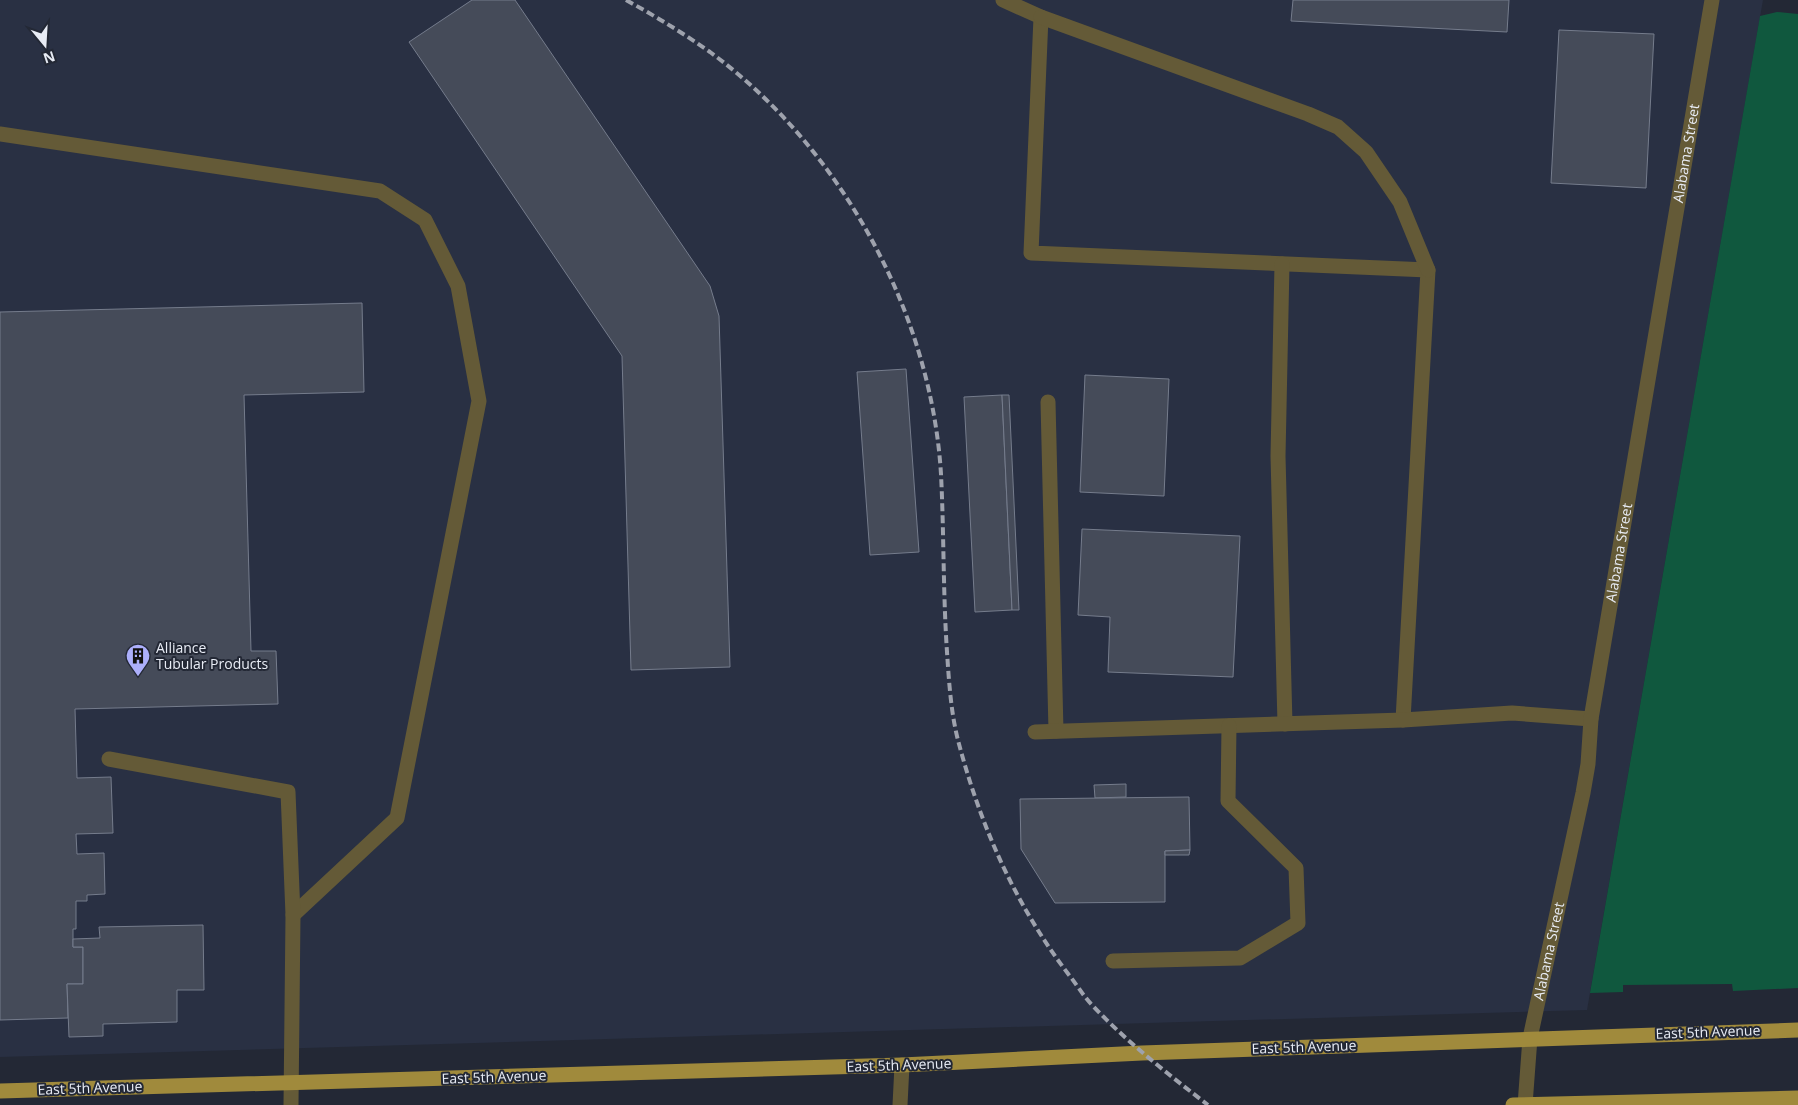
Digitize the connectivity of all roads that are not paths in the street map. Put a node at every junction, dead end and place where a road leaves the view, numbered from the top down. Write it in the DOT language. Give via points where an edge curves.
graph roads {
  1 [pos="1003,0"];
  2 [pos="1712,0"];
  3 [pos="1041,17"];
  4 [pos="0,134"];
  5 [pos="1282,264"];
  6 [pos="1428,270"];
  7 [pos="1048,402"];
  8 [pos="1591,719"];
  9 [pos="1403,720"];
  10 [pos="1284,724"];
  11 [pos="1229,726"];
  12 [pos="1056,731"];
  13 [pos="1035,732"];
  14 [pos="108,759"];
  15 [pos="292,915"];
  16 [pos="1112,961"];
  17 [pos="1798,1030"];
  18 [pos="1530,1038"];
  19 [pos="902,1066"];
  20 [pos="291,1083"];
  21 [pos="0,1091"];
  22 [pos="1798,1098"];
  23 [pos="1525,1104"];
  24 [pos="291,1105"];
  25 [pos="900,1105"];
  26 [pos="1513,1105"];
  1 -- 3 [label="street"];
  2 -- 8 [label="street, Alabama Street"];
  3 -- 5 [label="street" via="1031,253"];
  3 -- 6 [label="street" via="1338,127 1366,152 1400,202"];
  4 -- 15 [label="street" via="380,191 424,220 458,286 479,401 397,818"];
  5 -- 6 [label="street"];
  5 -- 10 [label="street" via="1278,456"];
  6 -- 9 [label="street"];
  7 -- 12 [label="street"];
  8 -- 9 [label="street" via="1512,713"];
  8 -- 18 [label="street, Alabama Street" via="1583,793"];
  9 -- 10 [label="street"];
  10 -- 11 [label="street"];
  11 -- 12 [label="street"];
  11 -- 16 [label="street" via="1228,801 1296,868 1298,922 1240,958"];
  12 -- 13 [label="street"];
  14 -- 15 [label="street" via="288,792"];
  15 -- 20 [label="street"];
  17 -- 18 [label="main road, East 5th Avenue"];
  18 -- 19 [label="main road, East 5th Avenue"];
  18 -- 23 [label="street, Alabama Street"];
  19 -- 20 [label="main road, East 5th Avenue"];
  19 -- 25 [label="street"];
  20 -- 21 [label="main road, East 5th Avenue"];
  20 -- 24 [label="street"];
  22 -- 23 [label="main road"];
  23 -- 26 [label="main road"];
}
